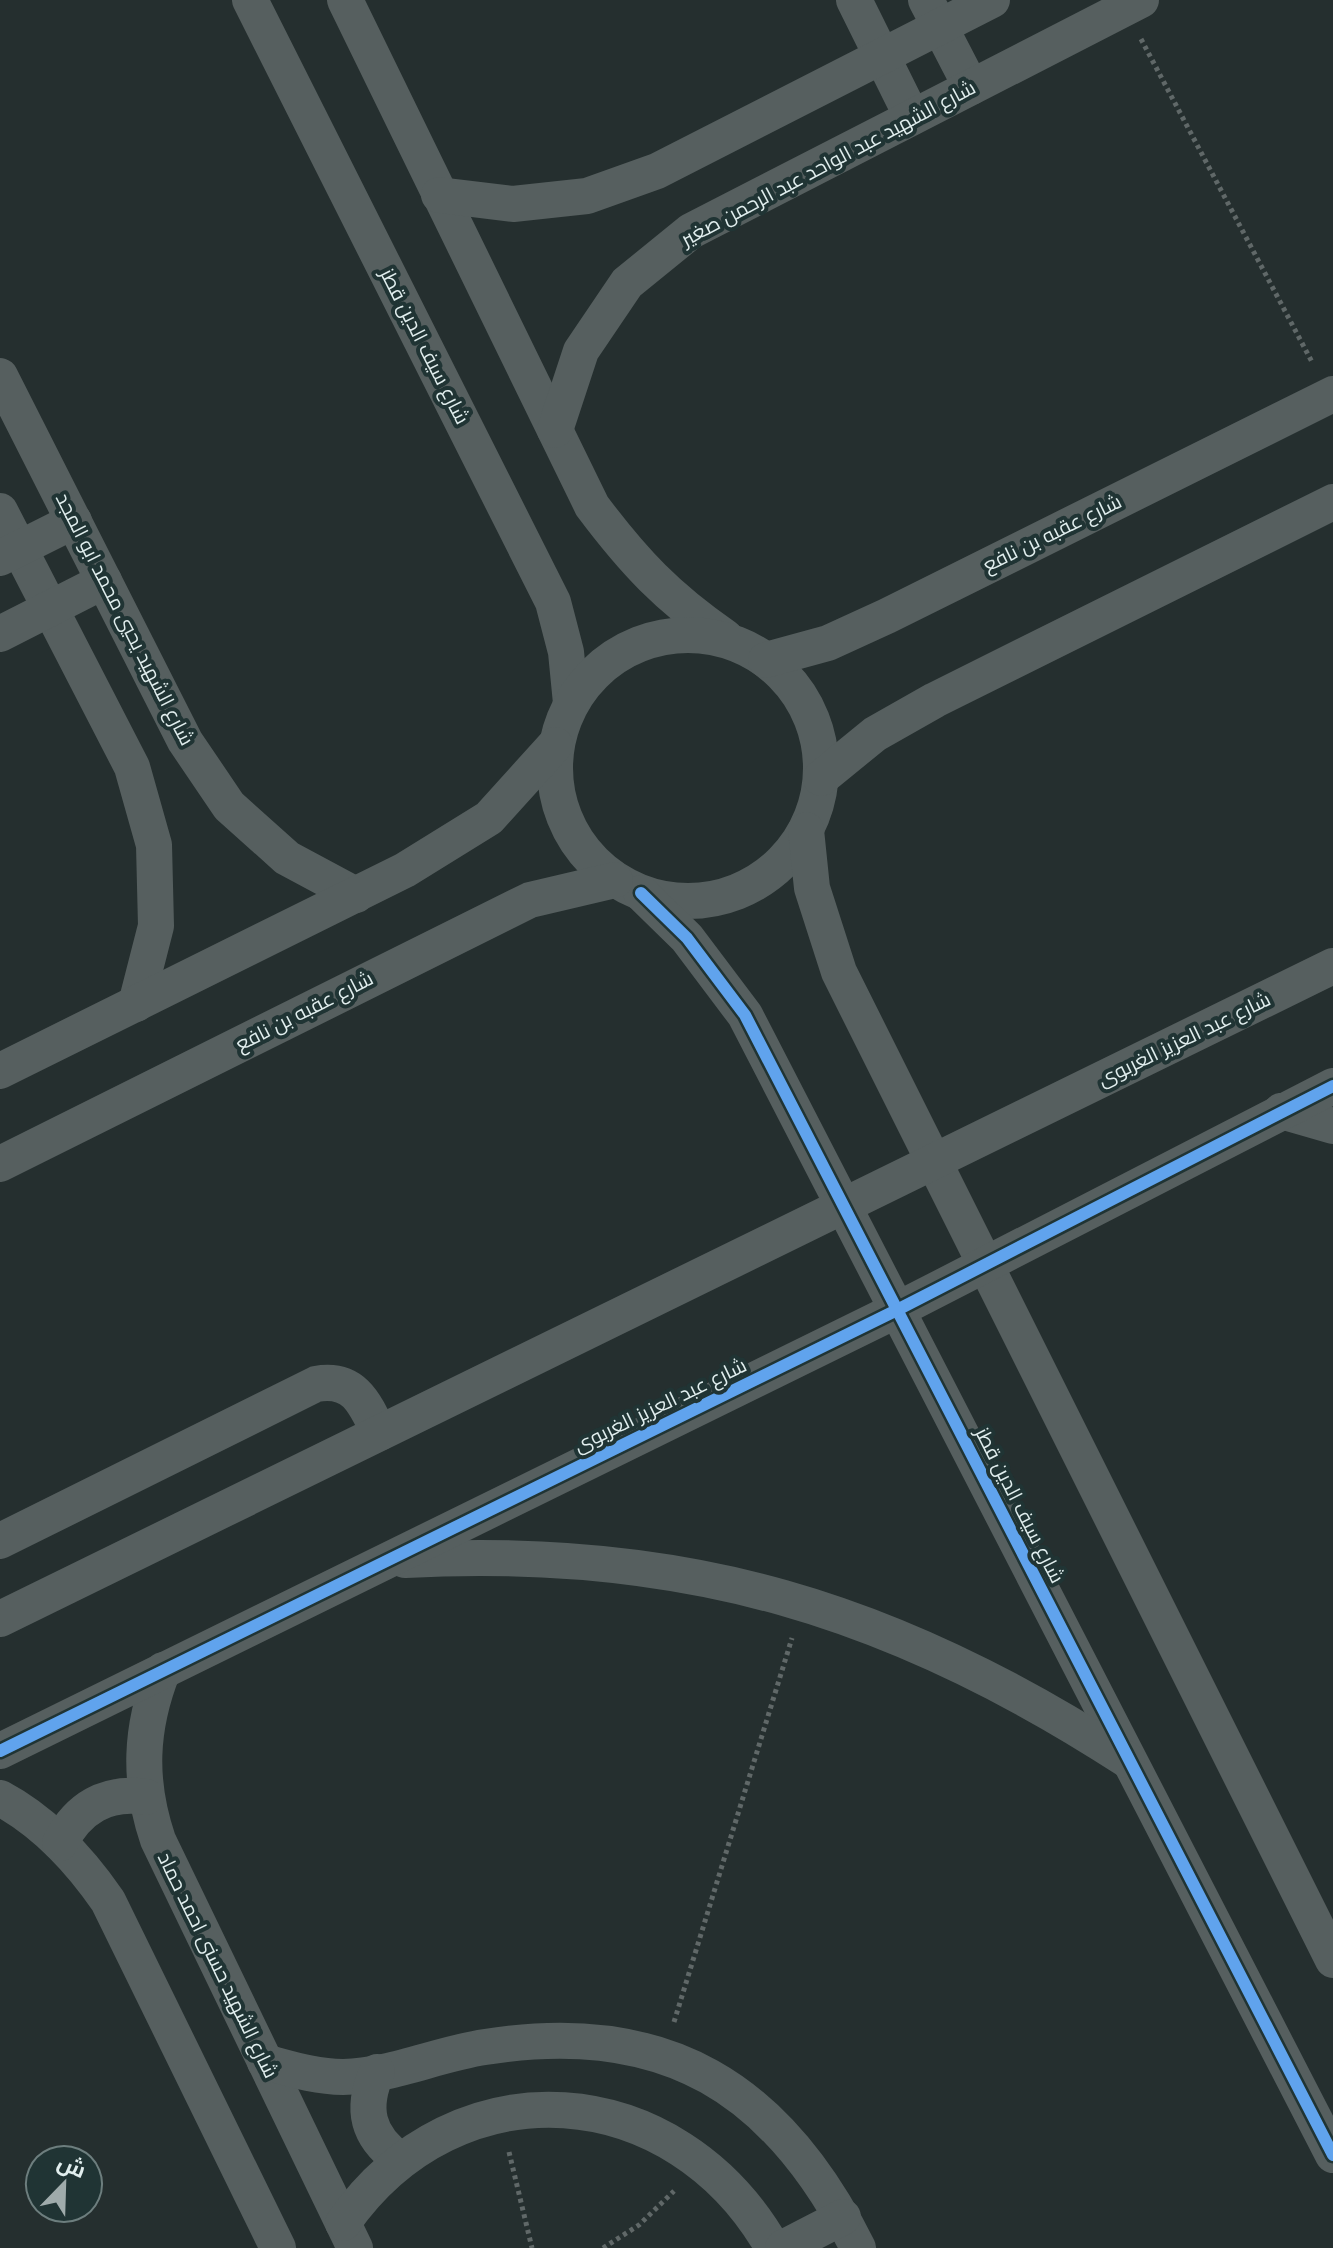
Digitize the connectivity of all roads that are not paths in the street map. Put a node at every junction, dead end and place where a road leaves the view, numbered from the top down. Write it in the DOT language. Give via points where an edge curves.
graph roads {
  1 [pos="250,0"];
  2 [pos="345,0"];
  3 [pos="854,0"];
  4 [pos="992,0"];
  5 [pos="1133,4"];
  6 [pos="933,13"];
  7 [pos="882,56"];
  8 [pos="971,87"];
  9 [pos="912,117"];
  10 [pos="439,195"];
  11 [pos="0,376"];
  12 [pos="1331,394"];
  13 [pos="555,430"];
  14 [pos="1333,502"];
  15 [pos="0,511"];
  16 [pos="74,521"];
  17 [pos="10,553"];
  18 [pos="104,581"];
  19 [pos="50,608"];
  20 [pos="0,634"];
  21 [pos="733,643"];
  22 [pos="766,660"];
  23 [pos="571,703"];
  24 [pos="555,745"];
  25 [pos="821,778"];
  26 [pos="806,830"];
  27 [pos="628,887"];
  28 [pos="356,895"];
  29 [pos="1333,966"];
  30 [pos="136,1004"];
  31 [pos="0,1071"];
  32 [pos="1333,1086"];
  33 [pos="1281,1111"];
  34 [pos="1333,1126"];
  35 [pos="934,1161"];
  36 [pos="0,1164"];
  37 [pos="843,1206"];
  38 [pos="986,1266"];
  39 [pos="897,1310"];
  40 [pos="379,1433"];
  41 [pos="0,1541"];
  42 [pos="387,1561"];
  43 [pos="0,1619"];
  44 [pos="163,1670"];
  45 [pos="0,1751"];
  46 [pos="1130,1762"];
  47 [pos="146,1797"];
  48 [pos="0,1798"];
  49 [pos="60,1843"];
  50 [pos="1333,1960"];
  51 [pos="265,2062"];
  52 [pos="377,2072"];
  53 [pos="1333,2155"];
  54 [pos="399,2159"];
  55 [pos="850,2233"];
  56 [pos="349,2235"];
  57 [pos="278,2248"];
  58 [pos="773,2248"];
  59 [pos="783,2248"];
  1 -- 23 [label="street, شارع سيف الدين قطز" via="553,602 566,652"];
  2 -- 10 [label="street"];
  3 -- 7 [label="street"];
  4 -- 6 [label="street"];
  5 -- 8 [label="street, شارع الشهيد عبد الواحد عبد الرحمن صغير"];
  6 -- 7 [label="street"];
  6 -- 8 [label="street"];
  7 -- 9 [label="street"];
  7 -- 10 [label="street" via="657,171 587,196 513,204"];
  8 -- 9 [label="street, شارع الشهيد عبد الواحد عبد الرحمن صغير"];
  9 -- 13 [label="street, شارع الشهيد عبد الواحد عبد الرحمن صغير" via="691,231 627,283 581,351"];
  10 -- 13 [label="street"];
  11 -- 16 [label="street, شارع الشهيد يحيي محمد ابو المجد"];
  12 -- 22 [label="street, شارع عقبه بن نافع" via="887,616 828,643"];
  13 -- 21 [label="street" via="592,506 632,559 678,605"];
  14 -- 25 [label="street" via="935,700 875,734"];
  15 -- 17 [label="street"];
  16 -- 17 [label="street"];
  16 -- 18 [label="street, شارع الشهيد يحيي محمد ابو المجد"];
  17 -- 19 [label="street"];
  18 -- 19 [label="street"];
  18 -- 28 [label="street, شارع الشهيد يحيي محمد ابو المجد" via="185,741 229,806 287,858"];
  19 -- 20 [label="street"];
  19 -- 30 [label="street" via="132,767 154,845 156,926"];
  21 -- 22 [label="street"];
  21 -- 23 [label="street" via="687,634 640,643 600,666"];
  22 -- 25 [label="street" via="798,693 817,733"];
  23 -- 24 [label="street"];
  24 -- 27 [label="street" via="557,797 578,844"];
  24 -- 28 [label="street" via="489,818"];
  25 -- 26 [label="street"];
  26 -- 27 [label="street" via="783,861 753,884 717,898 678,901"];
  26 -- 35 [label="street" via="812,888 828,945"];
  27 -- 36 [label="street, شارع عقبه بن نافع" via="530,900"];
  27 -- 37 [label="street, شارع سيف الدين قطز" via="694,947 745,1015"];
  28 -- 30 [label="street"];
  29 -- 35 [label="street, شارع عبد العزيز الغربوى"];
  30 -- 31 [label="street"];
  32 -- 33 [label="street, شارع عبد العزيز الغربوى"];
  33 -- 34 [label="street"];
  33 -- 38 [label="street, شارع عبد العزيز الغربوى"];
  35 -- 37 [label="street, شارع عبد العزيز الغربوى"];
  35 -- 38 [label="street"];
  37 -- 39 [label="street, شارع سيف الدين قطز"];
  37 -- 40 [label="street, شارع عبد العزيز الغربوى"];
  38 -- 39 [label="street, شارع عبد العزيز الغربوى"];
  38 -- 50 [label="street"];
  39 -- 42 [label="street, شارع عبد العزيز الغربوى"];
  39 -- 46 [label="street, شارع سيف الدين قطز"];
  40 -- 41 [label="street" via="364,1399 354,1390 329,1382 316,1384"];
  40 -- 43 [label="street, شارع عبد العزيز الغربوى"];
  42 -- 44 [label="street, شارع عبد العزيز الغربوى"];
  42 -- 46 [label="street" via="471,1557 639,1567 802,1602 973,1669"];
  44 -- 45 [label="street, شارع عبد العزيز الغربوى"];
  44 -- 47 [label="street, شارع الشهيد حسنى احمد حماد" via="145,1725"];
  46 -- 53 [label="street, شارع سيف الدين قطز"];
  47 -- 49 [label="street" via="128,1795 94,1804"];
  47 -- 51 [label="street, شارع الشهيد حسنى احمد حماد" via="158,1840"];
  48 -- 49 [label="street"];
  49 -- 57 [label="street" via="108,1901"];
  51 -- 52 [label="street" via="324,2076"];
  51 -- 56 [label="street, شارع الشهيد حسنى احمد حماد"];
  52 -- 54 [label="street" via="368,2100 371,2130"];
  52 -- 55 [label="street" via="482,2047 552,2040 627,2046 663,2055 715,2078 773,2123 813,2171"];
  54 -- 56 [label="street" via="362,2196"];
  54 -- 58 [label="street" via="438,2135 500,2114 534,2109 604,2115 638,2125 699,2159 743,2201"];
  55 -- 59 [label="street"];
}
